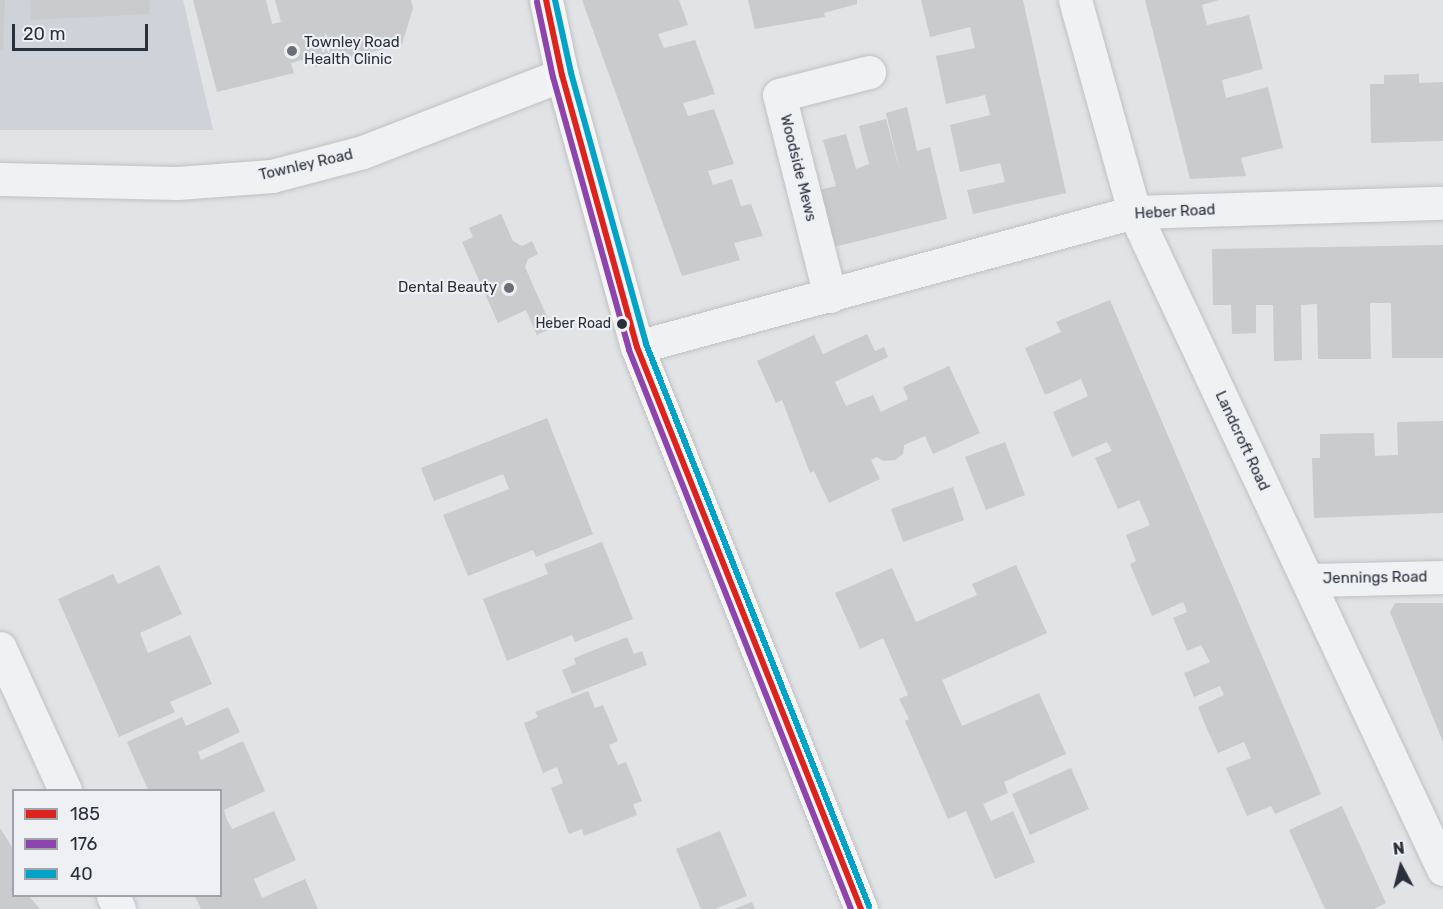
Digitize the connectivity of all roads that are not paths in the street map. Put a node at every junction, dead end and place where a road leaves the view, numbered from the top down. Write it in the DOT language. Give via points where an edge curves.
graph roads {
  1 [pos="546,0"];
  2 [pos="1076,0"];
  3 [pos="869,72"];
  4 [pos="562,75"];
  5 [pos="0,179"];
  6 [pos="1443,203"];
  7 [pos="1134,213"];
  8 [pos="830,297"];
  9 [pos="637,347"];
  10 [pos="1443,577"];
  11 [pos="1308,580"];
  12 [pos="0,648"];
  13 [pos="65,789"];
  14 [pos="1443,869"];
  15 [pos="861,909"];
  1 -- 4 [label="main road"];
  2 -- 7 [label="street, Landcroft Road"];
  3 -- 8 [label="street, Woodside Mews" via="779,94"];
  4 -- 5 [label="street, Townley Road" via="363,152 272,176 177,183"];
  4 -- 9 [label="main road"];
  6 -- 7 [label="street, Heber Road"];
  7 -- 8 [label="street, Heber Road"];
  7 -- 11 [label="street, Landcroft Road"];
  8 -- 9 [label="street, Heber Road"];
  9 -- 15 [label="main road"];
  10 -- 11 [label="street, Jennings Road"];
  11 -- 14 [label="street, Landcroft Road"];
  12 -- 13 [label="street"];
}
